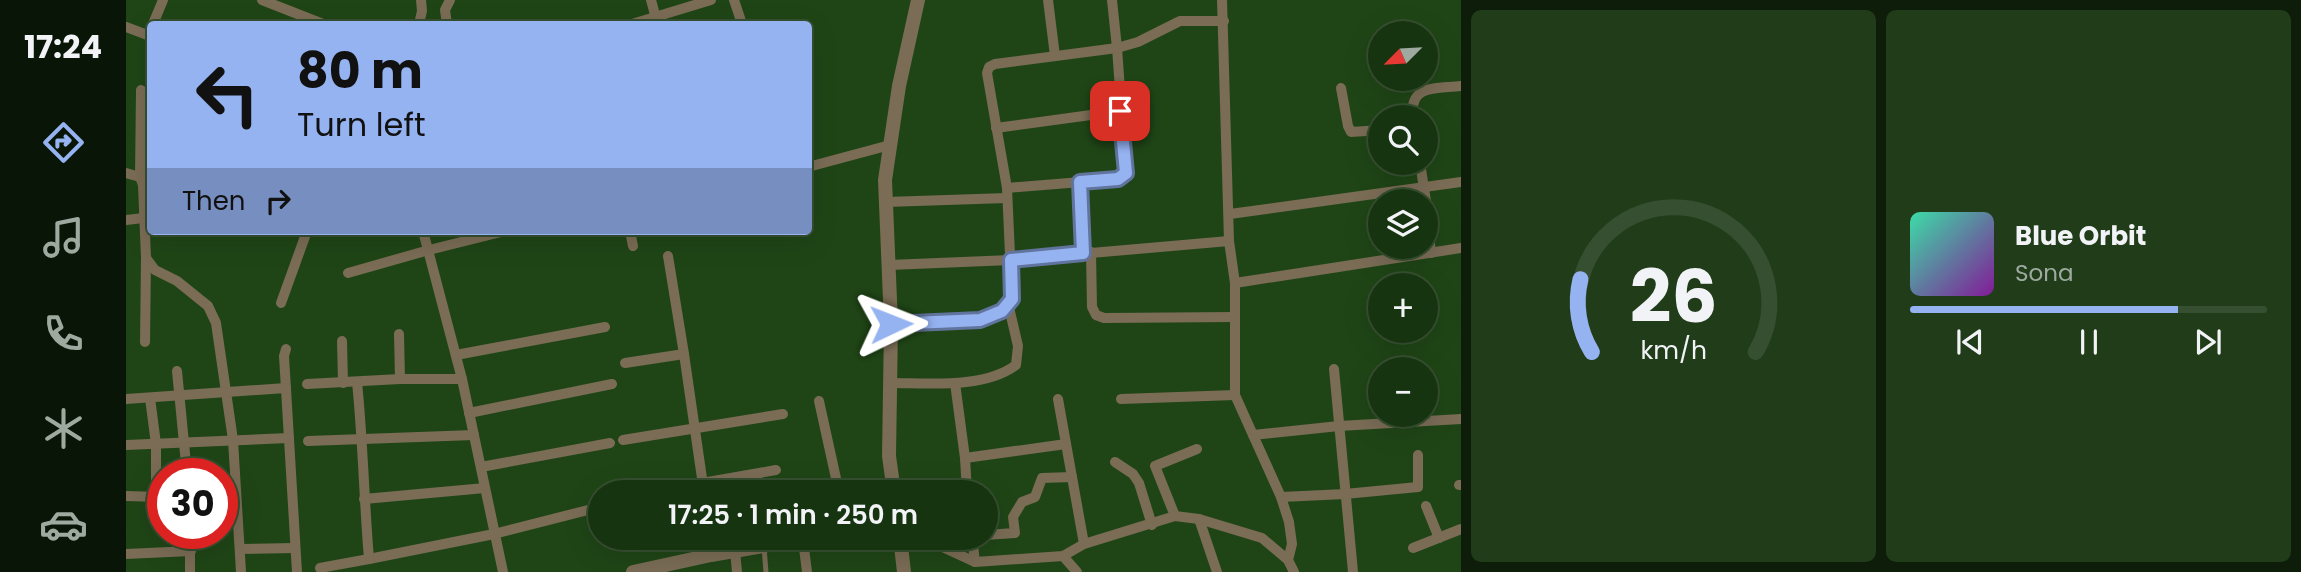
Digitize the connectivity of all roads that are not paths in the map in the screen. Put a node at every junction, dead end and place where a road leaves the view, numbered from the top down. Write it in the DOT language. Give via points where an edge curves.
graph roads {
  1 [pos="163,0"];
  2 [pos="262,0"];
  3 [pos="651,0"];
  4 [pos="711,0"];
  5 [pos="734,0"];
  6 [pos="918,0"];
  7 [pos="1048,0"];
  8 [pos="1112,0"];
  9 [pos="1222,0"];
  10 [pos="448,5"];
  11 [pos="422,6"];
  12 [pos="154,21"];
  13 [pos="315,21"];
  14 [pos="657,21"];
  15 [pos="741,21"];
  16 [pos="1224,22"];
  17 [pos="126,27"];
  18 [pos="147,31"];
  19 [pos="1117,48"];
  20 [pos="1055,56"];
  21 [pos="1461,86"];
  22 [pos="1341,88"];
  23 [pos="141,90"];
  24 [pos="1412,105"];
  25 [pos="1120,111"];
  26 [pos="996,128"];
  27 [pos="1368,131"];
  28 [pos="890,145"];
  29 [pos="812,166"];
  30 [pos="126,173"];
  31 [pos="1422,175"];
  32 [pos="145,177"];
  33 [pos="1080,182"];
  34 [pos="1461,182"];
  35 [pos="1424,188"];
  36 [pos="1007,193"];
  37 [pos="886,202"];
  38 [pos="1230,214"];
  39 [pos="144,218"];
  40 [pos="126,220"];
  41 [pos="306,235"];
  42 [pos="424,235"];
  43 [pos="489,235"];
  44 [pos="630,235"];
  45 [pos="1229,241"];
  46 [pos="633,246"];
  47 [pos="1461,248"];
  48 [pos="429,250"];
  49 [pos="1087,252"];
  50 [pos="1438,252"];
  51 [pos="668,256"];
  52 [pos="146,258"];
  53 [pos="1392,259"];
  54 [pos="1011,260"];
  55 [pos="889,265"];
  56 [pos="348,273"];
  57 [pos="1235,283"];
  58 [pos="281,303"];
  59 [pos="1008,303"];
  60 [pos="1235,317"];
  61 [pos="891,324"];
  62 [pos="605,327"];
  63 [pos="399,334"];
  64 [pos="342,341"];
  65 [pos="145,342"];
  66 [pos="286,349"];
  67 [pos="684,354"];
  68 [pos="456,355"];
  69 [pos="625,363"];
  70 [pos="1334,369"];
  71 [pos="177,371"];
  72 [pos="400,379"];
  73 [pos="462,379"];
  74 [pos="357,382"];
  75 [pos="343,383"];
  76 [pos="890,383"];
  77 [pos="955,383"];
  78 [pos="307,384"];
  79 [pos="612,384"];
  80 [pos="286,388"];
  81 [pos="226,391"];
  82 [pos="180,394"];
  83 [pos="1235,395"];
  84 [pos="150,398"];
  85 [pos="126,399"];
  86 [pos="1058,399"];
  87 [pos="1121,399"];
  88 [pos="819,401"];
  89 [pos="469,413"];
  90 [pos="783,414"];
  91 [pos="1461,419"];
  92 [pos="1339,426"];
  93 [pos="695,430"];
  94 [pos="474,435"];
  95 [pos="1253,435"];
  96 [pos="289,438"];
  97 [pos="362,439"];
  98 [pos="233,440"];
  99 [pos="623,440"];
  100 [pos="308,441"];
  101 [pos="186,442"];
  102 [pos="610,443"];
  103 [pos="156,444"];
  104 [pos="1066,444"];
  105 [pos="126,445"];
  106 [pos="1197,449"];
  107 [pos="1418,455"];
  108 [pos="157,458"];
  109 [pos="186,458"];
  110 [pos="965,458"];
  111 [pos="1115,462"];
  112 [pos="481,467"];
  113 [pos="776,470"];
  114 [pos="755,474"];
  115 [pos="1072,477"];
  116 [pos="702,480"];
  117 [pos="731,480"];
  118 [pos="758,480"];
  119 [pos="836,480"];
  120 [pos="892,480"];
  121 [pos="966,480"];
  122 [pos="485,488"];
  123 [pos="1345,494"];
  124 [pos="126,496"];
  125 [pos="147,497"];
  126 [pos="1281,497"];
  127 [pos="364,499"];
  128 [pos="1426,506"];
  129 [pos="588,510"];
  130 [pos="1175,516"];
  131 [pos="1199,519"];
  132 [pos="1152,525"];
  133 [pos="1461,529"];
  134 [pos="494,534"];
  135 [pos="998,534"];
  136 [pos="1439,538"];
  137 [pos="1084,544"];
  138 [pos="295,548"];
  139 [pos="1413,548"];
  140 [pos="240,549"];
  141 [pos="710,550"];
  142 [pos="764,550"];
  143 [pos="808,550"];
  144 [pos="901,550"];
  145 [pos="949,550"];
  146 [pos="974,550"];
  147 [pos="191,551"];
  148 [pos="735,551"];
  149 [pos="126,554"];
  150 [pos="711,555"];
  151 [pos="1063,556"];
  152 [pos="369,559"];
  153 [pos="1288,560"];
  154 [pos="975,562"];
  155 [pos="320,568"];
  156 [pos="190,572"];
  157 [pos="241,572"];
  158 [pos="297,572"];
  159 [pos="503,572"];
  160 [pos="633,572"];
  161 [pos="737,572"];
  162 [pos="766,572"];
  163 [pos="807,572"];
  164 [pos="904,572"];
  165 [pos="1064,572"];
  166 [pos="1077,572"];
  167 [pos="1217,572"];
  168 [pos="1294,572"];
  169 [pos="1353,572"];
  1 -- 12 [label="street"];
  2 -- 13 [label="street"];
  3 -- 14 [label="street"];
  4 -- 14 [label="street"];
  5 -- 15 [label="street"];
  6 -- 28 [label="street"];
  7 -- 20 [label="street"];
  8 -- 19 [label="street"];
  9 -- 16 [label="street"];
  10 -- 11 [label="street"];
  16 -- 19 [label="street" via="1180,22"];
  16 -- 38 [label="street"];
  17 -- 18 [label="street"];
  19 -- 20 [label="street"];
  19 -- 25 [label="street"];
  20 -- 26 [label="street" via="989,67 986,73"];
  21 -- 24 [label="street" via="1423,91"];
  22 -- 27 [label="street" via="1351,132"];
  23 -- 32 [label="street"];
  25 -- 26 [label="street"];
  25 -- 33 [label="street" via="1126,173 1118,179"];
  26 -- 36 [label="street"];
  28 -- 29 [label="street"];
  28 -- 37 [label="street"];
  30 -- 32 [label="street"];
  31 -- 35 [label="street"];
  32 -- 39 [label="street"];
  33 -- 36 [label="street"];
  33 -- 49 [label="street"];
  34 -- 35 [label="street"];
  35 -- 38 [label="street"];
  36 -- 37 [label="street"];
  36 -- 54 [label="street"];
  37 -- 55 [label="street"];
  38 -- 45 [label="street"];
  39 -- 40 [label="street"];
  39 -- 52 [label="street"];
  41 -- 58 [label="street"];
  42 -- 48 [label="street"];
  43 -- 48 [label="street"];
  44 -- 46 [label="street"];
  45 -- 49 [label="street"];
  45 -- 57 [label="street"];
  47 -- 50 [label="street"];
  48 -- 56 [label="street"];
  48 -- 68 [label="street"];
  49 -- 54 [label="street"];
  49 -- 60 [label="street" via="1096,315"];
  51 -- 67 [label="street"];
  52 -- 65 [label="street"];
  52 -- 81 [label="street" via="155,270 208,306 216,323"];
  53 -- 57 [label="street"];
  54 -- 55 [label="street"];
  54 -- 59 [label="street" via="1012,299"];
  55 -- 61 [label="street"];
  57 -- 60 [label="street"];
  59 -- 61 [label="street" via="1002,311 980,320"];
  59 -- 77 [label="street" via="1018,346 1016,365 1004,373"];
  60 -- 83 [label="street"];
  61 -- 76 [label="street"];
  62 -- 68 [label="street"];
  63 -- 72 [label="street"];
  64 -- 75 [label="street"];
  66 -- 80 [label="street"];
  67 -- 69 [label="street"];
  67 -- 93 [label="street"];
  68 -- 73 [label="street"];
  70 -- 92 [label="street"];
  71 -- 82 [label="street"];
  72 -- 73 [label="street"];
  72 -- 74 [label="street"];
  73 -- 89 [label="street"];
  74 -- 75 [label="street"];
  74 -- 97 [label="street"];
  75 -- 78 [label="street"];
  76 -- 77 [label="street"];
  76 -- 120 [label="street"];
  77 -- 110 [label="street"];
  79 -- 89 [label="street"];
  80 -- 81 [label="street"];
  80 -- 96 [label="street"];
  81 -- 82 [label="street"];
  81 -- 98 [label="street"];
  82 -- 84 [label="street"];
  82 -- 101 [label="street"];
  83 -- 87 [label="street"];
  83 -- 95 [label="street"];
  84 -- 85 [label="street"];
  84 -- 103 [label="street"];
  86 -- 104 [label="street"];
  88 -- 119 [label="street"];
  89 -- 94 [label="street"];
  90 -- 93 [label="street"];
  91 -- 92 [label="street"];
  92 -- 95 [label="street"];
  92 -- 123 [label="street"];
  93 -- 99 [label="street"];
  93 -- 116 [label="street"];
  94 -- 97 [label="street"];
  94 -- 112 [label="street"];
  95 -- 126 [label="street"];
  96 -- 98 [label="street"];
  96 -- 138 [label="street"];
  97 -- 100 [label="street"];
  97 -- 127 [label="street"];
  98 -- 101 [label="street"];
  98 -- 140 [label="street"];
  101 -- 103 [label="street"];
  101 -- 109 [label="street"];
  102 -- 112 [label="street"];
  103 -- 105 [label="street"];
  103 -- 108 [label="street"];
  104 -- 110 [label="street"];
  104 -- 115 [label="street"];
  106 -- 130 [label="street" via="1155,466"];
  107 -- 123 [label="street" via="1418,487"];
  110 -- 121 [label="street"];
  111 -- 132 [label="street" via="1139,482"];
  112 -- 122 [label="street"];
  113 -- 114 [label="street"];
  114 -- 117 [label="street"];
  114 -- 118 [label="street"];
  115 -- 135 [label="street" via="1042,478 1035,497 1022,502 1013,517 1015,533"];
  115 -- 137 [label="street"];
  122 -- 127 [label="street"];
  122 -- 134 [label="street"];
  123 -- 126 [label="street"];
  123 -- 169 [label="street"];
  124 -- 125 [label="street"];
  126 -- 153 [label="street" via="1292,544"];
  127 -- 152 [label="street"];
  128 -- 136 [label="street"];
  129 -- 134 [label="street"];
  130 -- 131 [label="street"];
  130 -- 132 [label="street"];
  131 -- 153 [label="street" via="1262,538"];
  131 -- 167 [label="street"];
  132 -- 137 [label="street"];
  133 -- 136 [label="street"];
  134 -- 152 [label="street"];
  134 -- 159 [label="street"];
  136 -- 139 [label="street"];
  137 -- 151 [label="street"];
  138 -- 140 [label="street"];
  138 -- 158 [label="street"];
  140 -- 157 [label="street"];
  141 -- 150 [label="street"];
  142 -- 162 [label="lane"];
  143 -- 163 [label="street"];
  144 -- 164 [label="street"];
  145 -- 154 [label="street"];
  146 -- 154 [label="street"];
  147 -- 149 [label="street"];
  147 -- 156 [label="street"];
  148 -- 150 [label="street"];
  148 -- 161 [label="street"];
  150 -- 160 [label="street"];
  151 -- 154 [label="street"];
  151 -- 165 [label="street"];
  151 -- 166 [label="street"];
  152 -- 155 [label="street"];
  153 -- 168 [label="street"];
}
